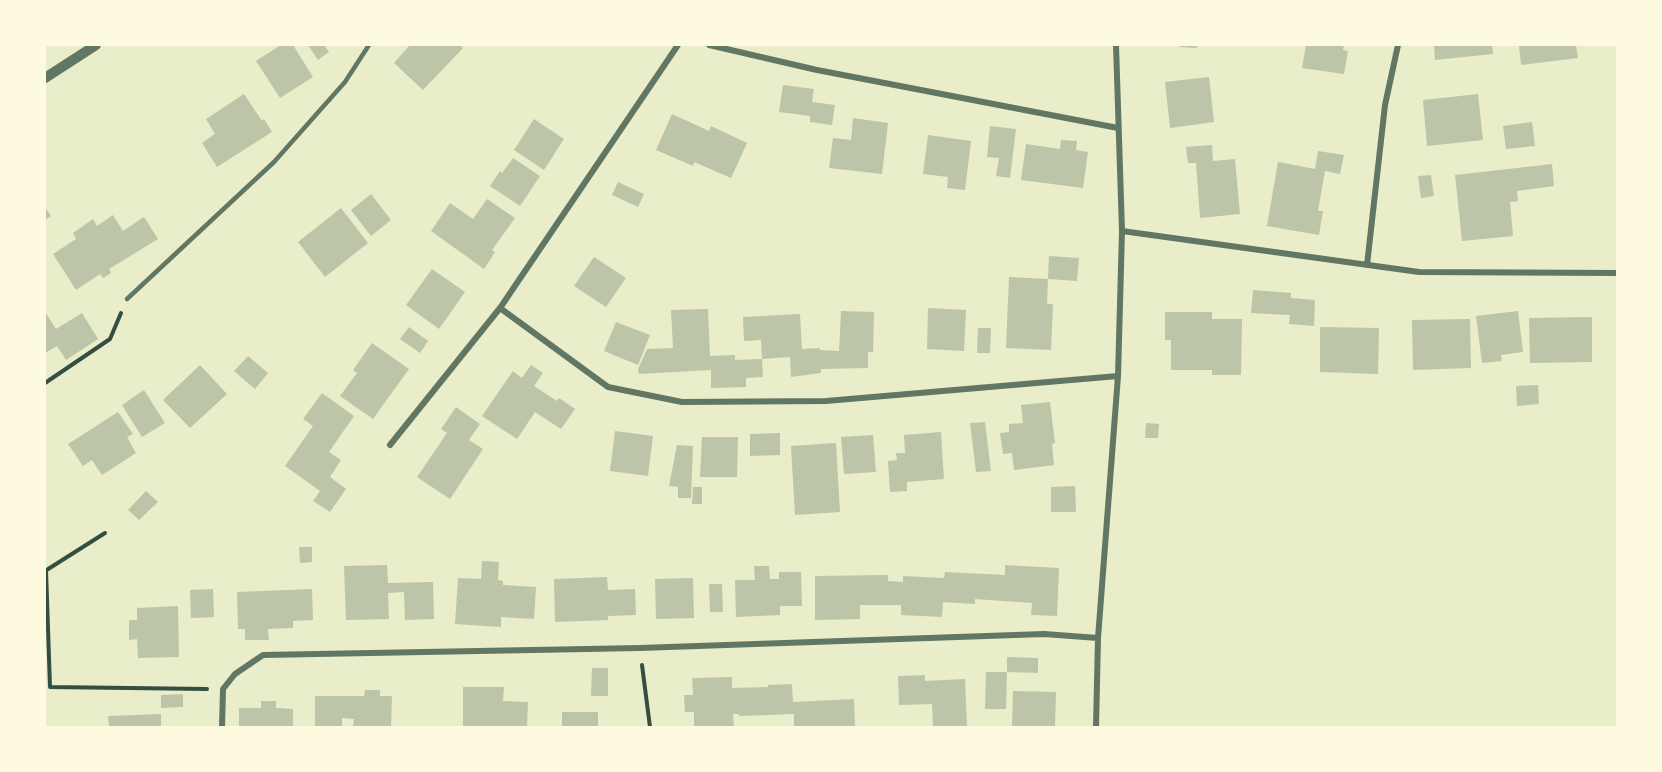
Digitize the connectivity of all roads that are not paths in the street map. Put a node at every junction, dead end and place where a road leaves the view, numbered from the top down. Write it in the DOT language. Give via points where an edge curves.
graph roads {
  1 [pos="96,45"];
  2 [pos="369,45"];
  3 [pos="678,45"];
  4 [pos="709,45"];
  5 [pos="1116,45"];
  6 [pos="1398,45"];
  7 [pos="45,78"];
  8 [pos="1118,128"];
  9 [pos="1122,231"];
  10 [pos="1367,265"];
  11 [pos="1617,273"];
  12 [pos="127,299"];
  13 [pos="500,308"];
  14 [pos="1118,376"];
  15 [pos="390,445"];
  16 [pos="1098,638"];
  17 [pos="222,727"];
  18 [pos="1096,727"];
  1 -- 7 [label="street"];
  2 -- 12 [label="lane" via="345,82 274,162"];
  3 -- 13 [label="street"];
  4 -- 8 [label="street" via="817,70"];
  5 -- 8 [label="street"];
  6 -- 10 [label="street" via="1385,105"];
  8 -- 9 [label="street"];
  9 -- 10 [label="street"];
  9 -- 14 [label="street"];
  10 -- 11 [label="street" via="1419,272"];
  13 -- 14 [label="street" via="608,387 682,402 825,401"];
  13 -- 15 [label="street"];
  14 -- 16 [label="street"];
  16 -- 17 [label="street" via="1044,634 640,648 263,655 236,674 223,689"];
  16 -- 18 [label="street"];
}
